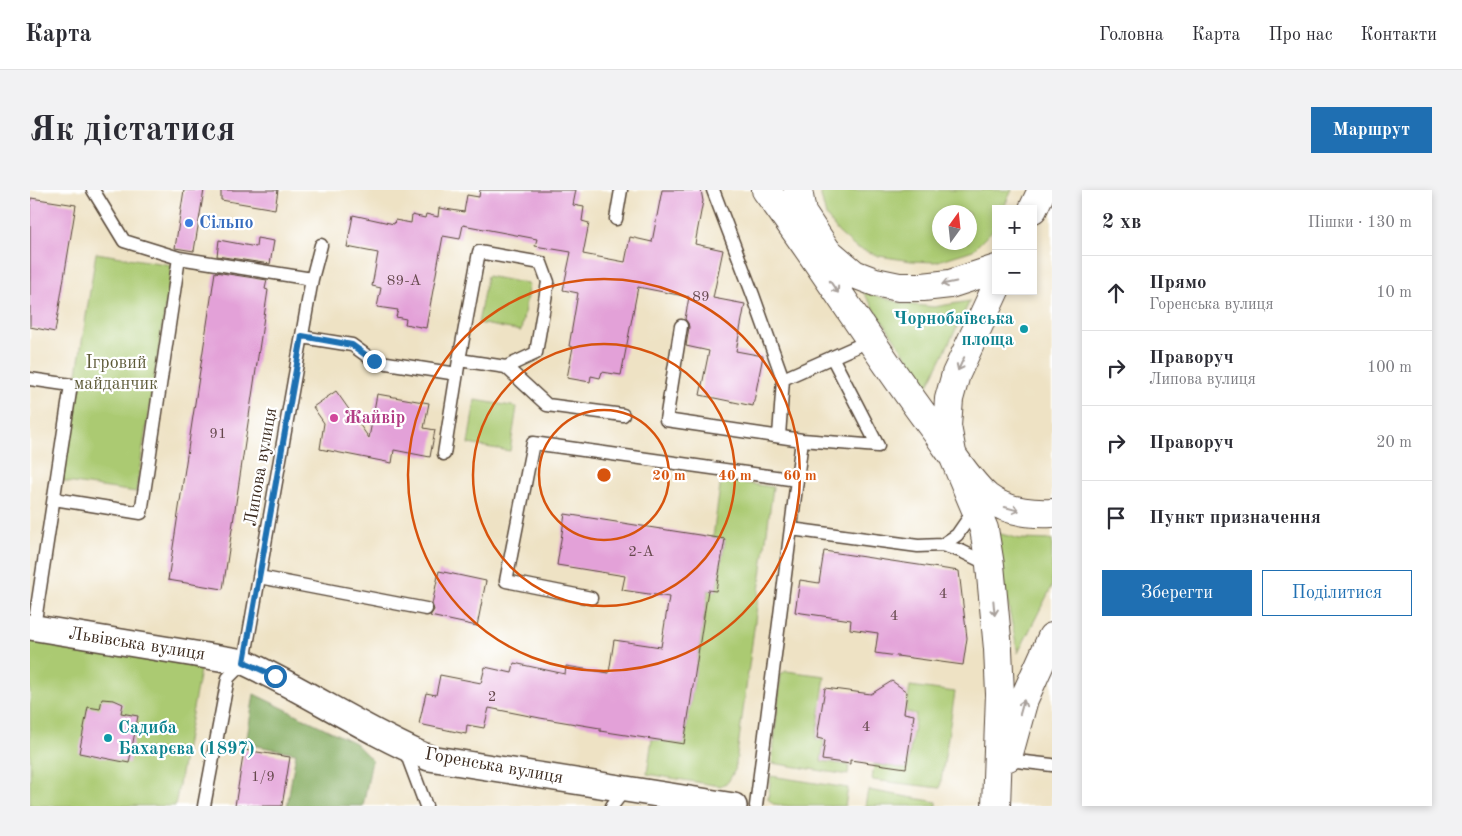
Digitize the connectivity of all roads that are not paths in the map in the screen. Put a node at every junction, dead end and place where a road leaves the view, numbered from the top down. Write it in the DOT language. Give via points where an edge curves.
graph roads {
  1 [pos="93,190"];
  2 [pos="621,190"];
  3 [pos="713,190"];
  4 [pos="766,190"];
  5 [pos="798,190"];
  6 [pos="1042,190"];
  7 [pos="1035,205"];
  8 [pos="616,219"];
  9 [pos="321,245"];
  10 [pos="179,258"];
  11 [pos="992,270"];
  12 [pos="312,279"];
  13 [pos="993,295"];
  14 [pos="681,326"];
  15 [pos="302,336"];
  16 [pos="871,340"];
  17 [pos="832,357"];
  18 [pos="459,360"];
  19 [pos="506,367"];
  20 [pos="457,374"];
  21 [pos="30,379"];
  22 [pos="783,379"];
  23 [pos="623,415"];
  24 [pos="779,436"];
  25 [pos="802,440"];
  26 [pos="952,453"];
  27 [pos="444,454"];
  28 [pos="797,480"];
  29 [pos="54,499"];
  30 [pos="975,509"];
  31 [pos="1052,513"];
  32 [pos="791,529"];
  33 [pos="942,545"];
  34 [pos="990,565"];
  35 [pos="259,577"];
  36 [pos="591,598"];
  37 [pos="426,609"];
  38 [pos="32,627"];
  39 [pos="1049,648"];
  40 [pos="244,662"];
  41 [pos="404,747"];
  42 [pos="1008,760"];
  43 [pos="1052,765"];
  44 [pos="618,798"];
  45 [pos="996,805"];
  46 [pos="204,806"];
  47 [pos="426,806"];
  48 [pos="734,806"];
  49 [pos="756,806"];
  1 -- 10 [label="lane" via="124,241"];
  2 -- 8 [label="lane"];
  3 -- 22 [label="lane"];
  4 -- 16 [label="main road, one-way"];
  11 -- 5 [label="main road, one-way" via="950,284 923,288 899,288 854,274 828,250 802,213"];
  6 -- 7 [label="main road"];
  9 -- 12 [label="lane, Липова вулиця"];
  10 -- 12 [label="lane"];
  10 -- 29 [label="lane" via="141,513"];
  12 -- 15 [label="lane, Липова вулиця"];
  13 -- 26 [label="main road, one-way" via="956,374 949,399 947,426"];
  14 -- 24 [label="lane" via="666,420"];
  15 -- 20 [label="lane" via="352,345 374,361"];
  15 -- 35 [label="lane, Липова вулиця"];
  16 -- 17 [label="lane"];
  16 -- 26 [label="main road"];
  17 -- 22 [label="lane"];
  17 -- 25 [label="lane" via="878,446"];
  18 -- 19 [label="lane"];
  18 -- 19 [label="lane" via="479,252 541,262 548,282 536,352"];
  18 -- 20 [label="lane"];
  19 -- 23 [label="lane" via="547,405"];
  20 -- 27 [label="lane"];
  21 -- 29 [label="lane" via="72,385"];
  22 -- 24 [label="lane"];
  24 -- 25 [label="lane"];
  25 -- 28 [label="lane"];
  26 -- 30 [label="main road"];
  26 -- 31 [label="main road, one-way" via="987,497 1006,508"];
  28 -- 32 [label="lane"];
  28 -- 36 [label="lane" via="534,442 506,580"];
  29 -- 38 [label="lane"];
  30 -- 33 [label="lane" via="957,535"];
  30 -- 34 [label="main road" via="984,528"];
  32 -- 33 [label="lane" via="918,546"];
  32 -- 49 [label="lane"];
  33 -- 34 [label="lane"];
  34 -- 45 [label="main road, one-way" via="1000,694"];
  35 -- 37 [label="lane"];
  35 -- 40 [label="lane, Липова вулиця"];
  38 -- 40 [label="street, Львівська вулиця"];
  42 -- 39 [label="main road, one-way" via="1024,699"];
  40 -- 41 [label="street, Горенська вулиця"];
  40 -- 46 [label="lane" via="228,678"];
  41 -- 44 [label="street, Горенська вулиця" via="429,758"];
  41 -- 47 [label="lane"];
  42 -- 43 [label="lane"];
  42 -- 45 [label="main road"];
  44 -- 48 [label="street, Горенська вулиця"];
}
